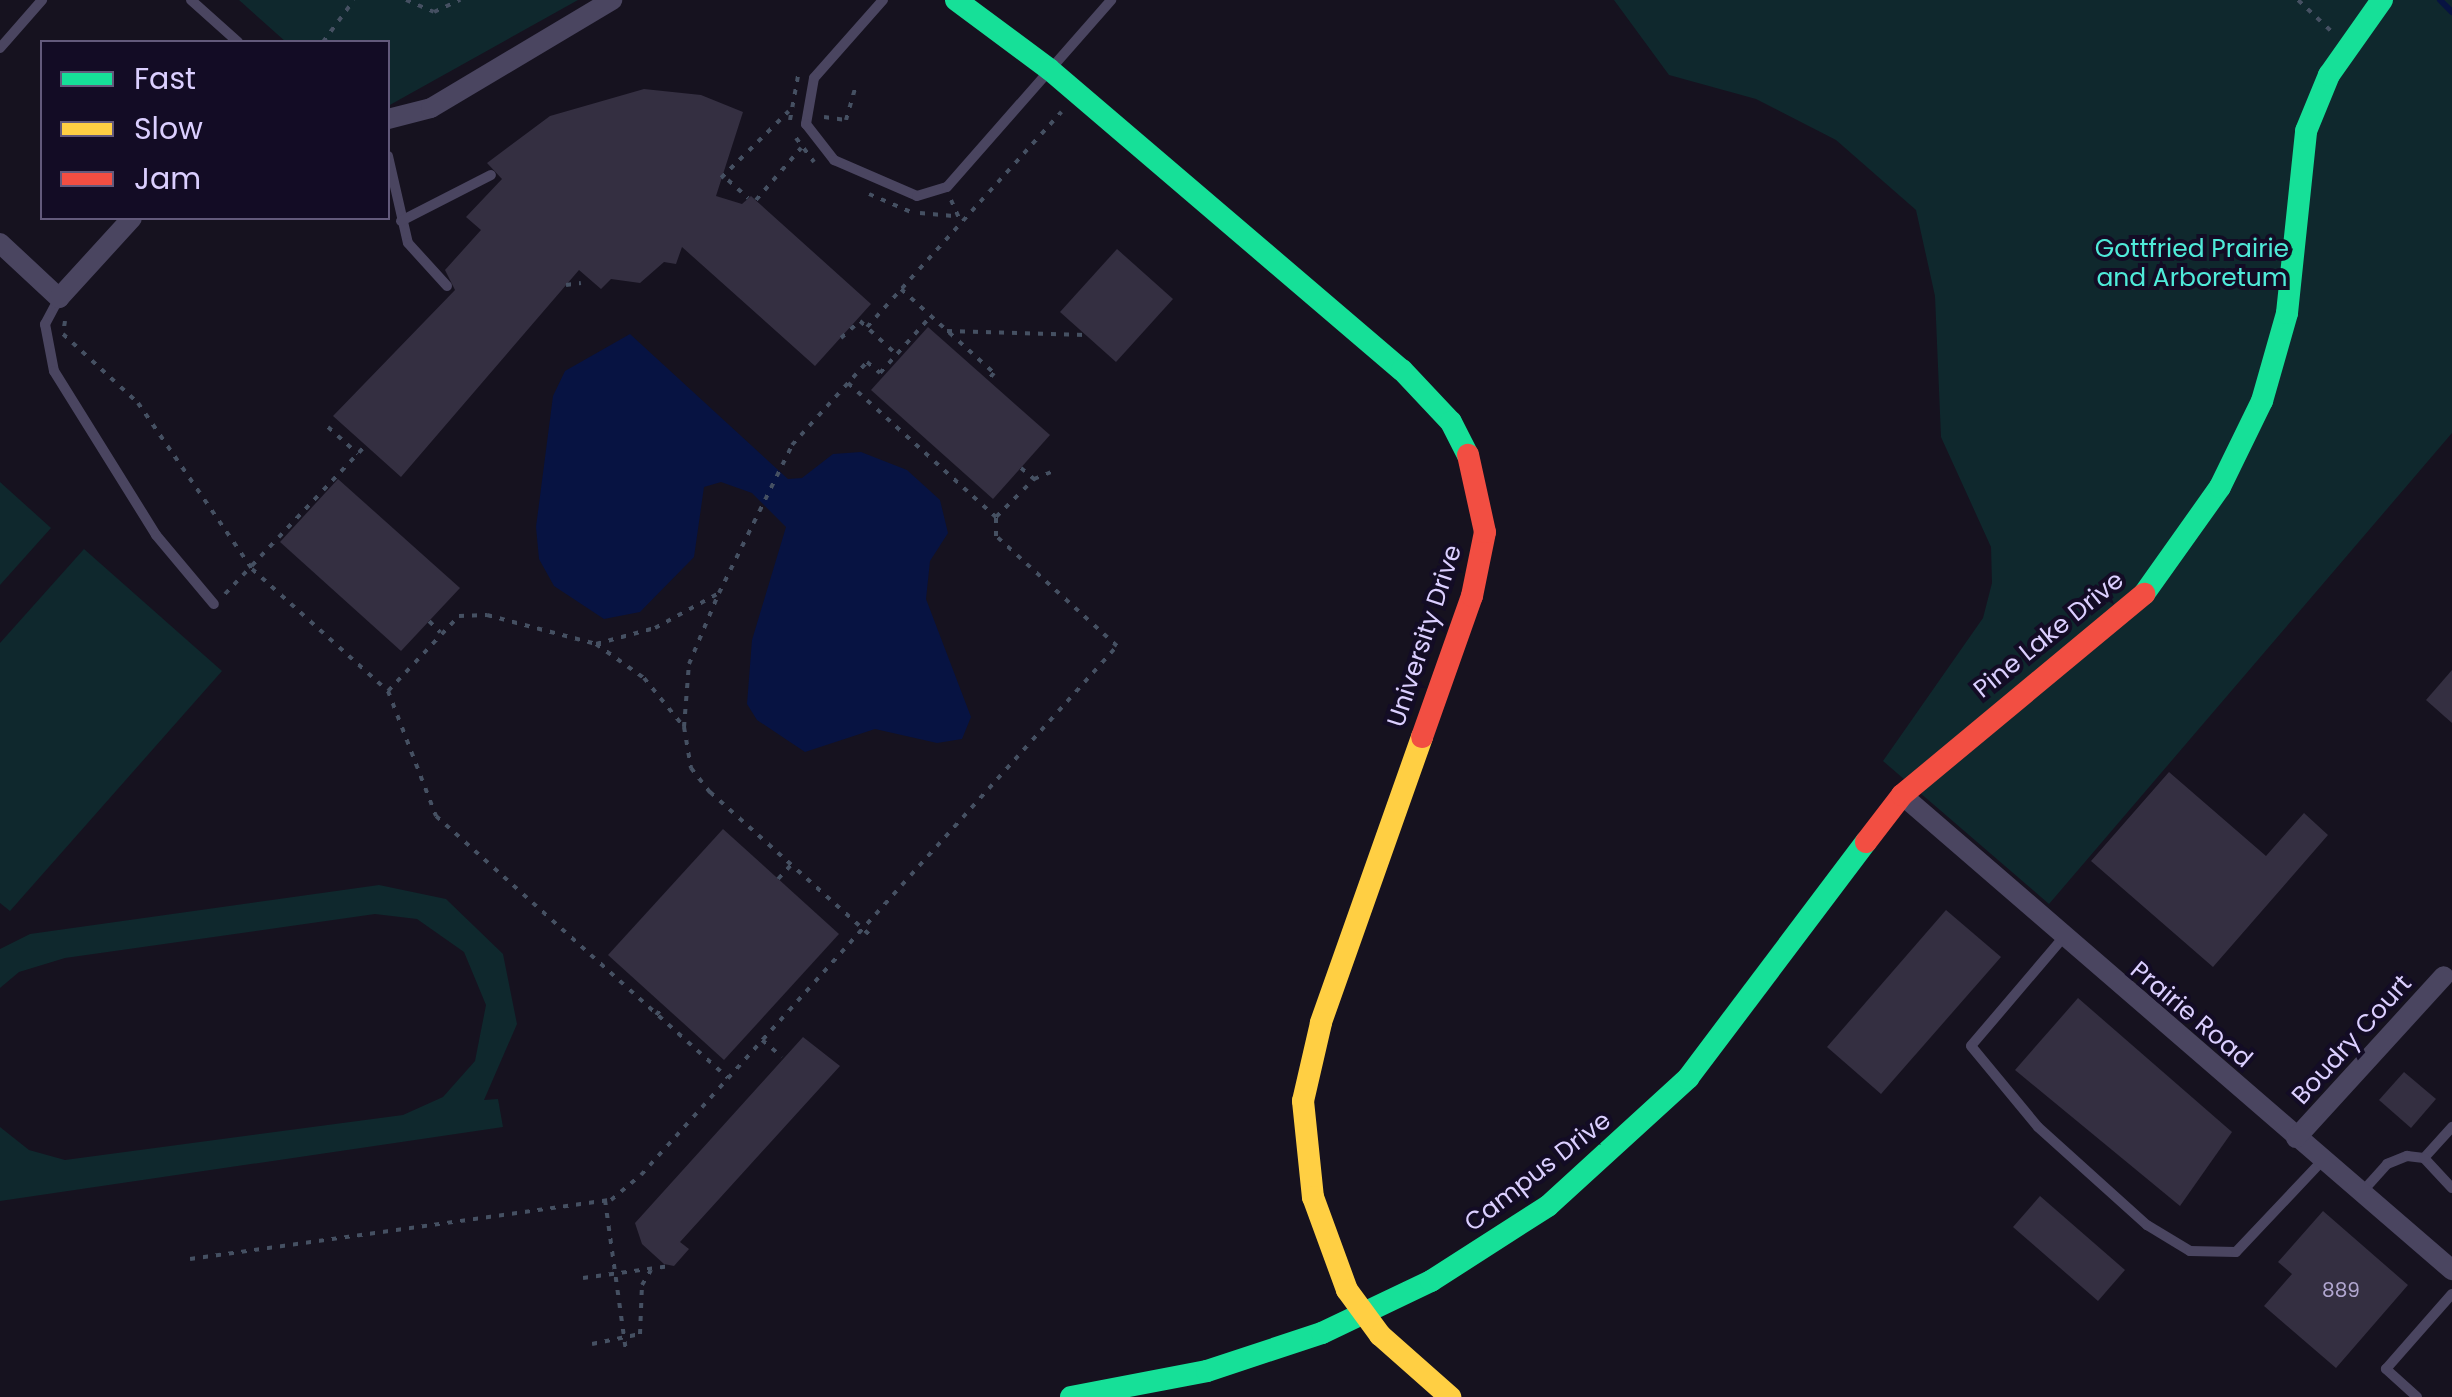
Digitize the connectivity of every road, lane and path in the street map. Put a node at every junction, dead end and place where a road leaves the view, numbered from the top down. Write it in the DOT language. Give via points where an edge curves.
graph roads {
  1 [pos="42,0"];
  2 [pos="192,0"];
  3 [pos="354,0"];
  4 [pos="406,0"];
  5 [pos="460,0"];
  6 [pos="612,0"];
  7 [pos="884,0"];
  8 [pos="956,0"];
  9 [pos="1111,0"];
  10 [pos="2298,0"];
  11 [pos="2382,0"];
  12 [pos="236,40"];
  13 [pos="324,40"];
  14 [pos="2348,43"];
  15 [pos="0,48"];
  16 [pos="806,63"];
  17 [pos="1050,69"];
  18 [pos="855,89"];
  19 [pos="1077,94"];
  20 [pos="789,110"];
  21 [pos="390,118"];
  22 [pos="805,119"];
  23 [pos="790,121"];
  24 [pos="801,148"];
  25 [pos="390,166"];
  26 [pos="822,168"];
  27 [pos="490,175"];
  28 [pos="866,192"];
  29 [pos="748,198"];
  30 [pos="756,200"];
  31 [pos="130,220"];
  32 [pos="401,222"];
  33 [pos="962,222"];
  34 [pos="0,244"];
  35 [pos="581,283"];
  36 [pos="566,285"];
  37 [pos="447,286"];
  38 [pos="901,290"];
  39 [pos="59,298"];
  40 [pos="931,316"];
  41 [pos="867,327"];
  42 [pos="947,331"];
  43 [pos="1086,335"];
  44 [pos="841,338"];
  45 [pos="896,354"];
  46 [pos="988,380"];
  47 [pos="848,384"];
  48 [pos="328,427"];
  49 [pos="365,446"];
  50 [pos="358,454"];
  51 [pos="1021,468"];
  52 [pos="1056,470"];
  53 [pos="1034,479"];
  54 [pos="996,517"];
  55 [pos="252,569"];
  56 [pos="718,593"];
  57 [pos="214,604"];
  58 [pos="428,621"];
  59 [pos="440,632"];
  60 [pos="596,644"];
  61 [pos="388,692"];
  62 [pos="684,727"];
  63 [pos="1902,795"];
  64 [pos="792,864"];
  65 [pos="778,879"];
  66 [pos="862,929"];
  67 [pos="872,937"];
  68 [pos="2062,939"];
  69 [pos="2448,978"];
  70 [pos="664,1006"];
  71 [pos="656,1015"];
  72 [pos="762,1040"];
  73 [pos="782,1057"];
  74 [pos="728,1078"];
  75 [pos="2452,1128"];
  76 [pos="2296,1138"];
  77 [pos="2424,1158"];
  78 [pos="2322,1161"];
  79 [pos="2452,1188"];
  80 [pos="2361,1193"];
  81 [pos="605,1200"];
  82 [pos="190,1259"];
  83 [pos="670,1266"];
  84 [pos="651,1270"];
  85 [pos="2452,1270"];
  86 [pos="615,1274"];
  87 [pos="584,1278"];
  88 [pos="2452,1294"];
  89 [pos="1364,1316"];
  90 [pos="624,1340"];
  91 [pos="592,1344"];
  92 [pos="626,1352"];
  93 [pos="1176,1388"];
  94 [pos="1071,1397"];
  95 [pos="1450,1397"];
  96 [pos="2416,1397"];
  1 -- 15 [label="lane"];
  2 -- 12 [label="lane"];
  3 -- 13 [label="path"];
  4 -- 5 [label="path" via="434,12"];
  6 -- 21 [label="street" via="446,100"];
  7 -- 22 [label="lane" via="814,78"];
  8 -- 17 [label="street, University Drive"];
  9 -- 17 [label="lane"];
  10 -- 14 [label="path"];
  11 -- 14 [label="street, Pine Lake Drive"];
  14 -- 63 [label="street, Pine Lake Drive" via="2303,142 2274,364 2212,500 2173,560 2110,628"];
  16 -- 20 [label="path"];
  17 -- 19 [label="street, University Drive"];
  17 -- 22 [label="lane" via="947,187 929,196 907,194 834,160"];
  18 -- 22 [label="path" via="846,120"];
  19 -- 33 [label="path"];
  19 -- 89 [label="street, University Drive" via="1423,390 1462,440 1482,491 1485,532 1472,596 1321,1023 1303,1101 1313,1197"];
  20 -- 23 [label="path"];
  20 -- 29 [label="path" via="724,179"];
  22 -- 23 [label="path"];
  23 -- 24 [label="path"];
  24 -- 26 [label="path"];
  24 -- 30 [label="path"];
  25 -- 32 [label="lane"];
  27 -- 32 [label="lane"];
  28 -- 33 [label="path" via="898,210"];
  31 -- 39 [label="street"];
  32 -- 37 [label="lane" via="415,254"];
  33 -- 38 [label="path"];
  34 -- 39 [label="street"];
  35 -- 36 [label="path"];
  38 -- 40 [label="path"];
  38 -- 41 [label="path"];
  39 -- 55 [label="path" via="64,334 138,403"];
  39 -- 57 [label="lane" via="46,324 54,371 156,535"];
  40 -- 42 [label="path"];
  40 -- 45 [label="path"];
  41 -- 44 [label="path" via="860,321"];
  41 -- 45 [label="path"];
  42 -- 43 [label="path"];
  42 -- 46 [label="path" via="994,373"];
  45 -- 47 [label="path" via="880,373 868,362"];
  47 -- 54 [label="path"];
  47 -- 56 [label="path" via="779,470"];
  48 -- 50 [label="path"];
  49 -- 50 [label="path"];
  50 -- 55 [label="path"];
  51 -- 53 [label="path"];
  52 -- 53 [label="path"];
  53 -- 54 [label="path"];
  54 -- 66 [label="path" via="1002,542 1117,646"];
  55 -- 57 [label="path"];
  55 -- 61 [label="path"];
  56 -- 60 [label="path" via="654,628"];
  56 -- 62 [label="path" via="689,664"];
  58 -- 59 [label="path"];
  59 -- 60 [label="path" via="460,616 487,615"];
  59 -- 61 [label="path"];
  60 -- 62 [label="path" via="644,678"];
  61 -- 71 [label="path" via="436,816"];
  62 -- 64 [label="path" via="691,768"];
  63 -- 68 [label="street, Prairie Road"];
  63 -- 89 [label="street, Campus Drive" via="1688,1078 1640,1128 1505,1236"];
  64 -- 65 [label="path"];
  64 -- 66 [label="path"];
  66 -- 67 [label="path"];
  66 -- 72 [label="path"];
  68 -- 76 [label="street, Prairie Road"];
  68 -- 78 [label="lane" via="1971,1046 2038,1127 2147,1225 2190,1251 2236,1252"];
  69 -- 76 [label="street, Boudry Court"];
  70 -- 71 [label="path"];
  71 -- 74 [label="path"];
  72 -- 73 [label="path"];
  72 -- 74 [label="path"];
  74 -- 81 [label="path" via="641,1175"];
  75 -- 77 [label="lane"];
  76 -- 78 [label="street, Prairie Road"];
  77 -- 79 [label="lane"];
  77 -- 80 [label="lane" via="2386,1164"];
  78 -- 80 [label="street, Prairie Road"];
  80 -- 85 [label="street, Prairie Road"];
  81 -- 82 [label="path"];
  81 -- 86 [label="path"];
  83 -- 84 [label="path"];
  84 -- 86 [label="path"];
  84 -- 90 [label="path" via="642,1285 642,1331"];
  86 -- 87 [label="path"];
  86 -- 90 [label="path"];
  88 -- 96 [label="lane" via="2386,1369"];
  89 -- 93 [label="street, Campus Drive"];
  89 -- 95 [label="street, University Drive"];
  90 -- 91 [label="path"];
  90 -- 92 [label="path"];
  93 -- 94 [label="street, Campus Drive"];
}
